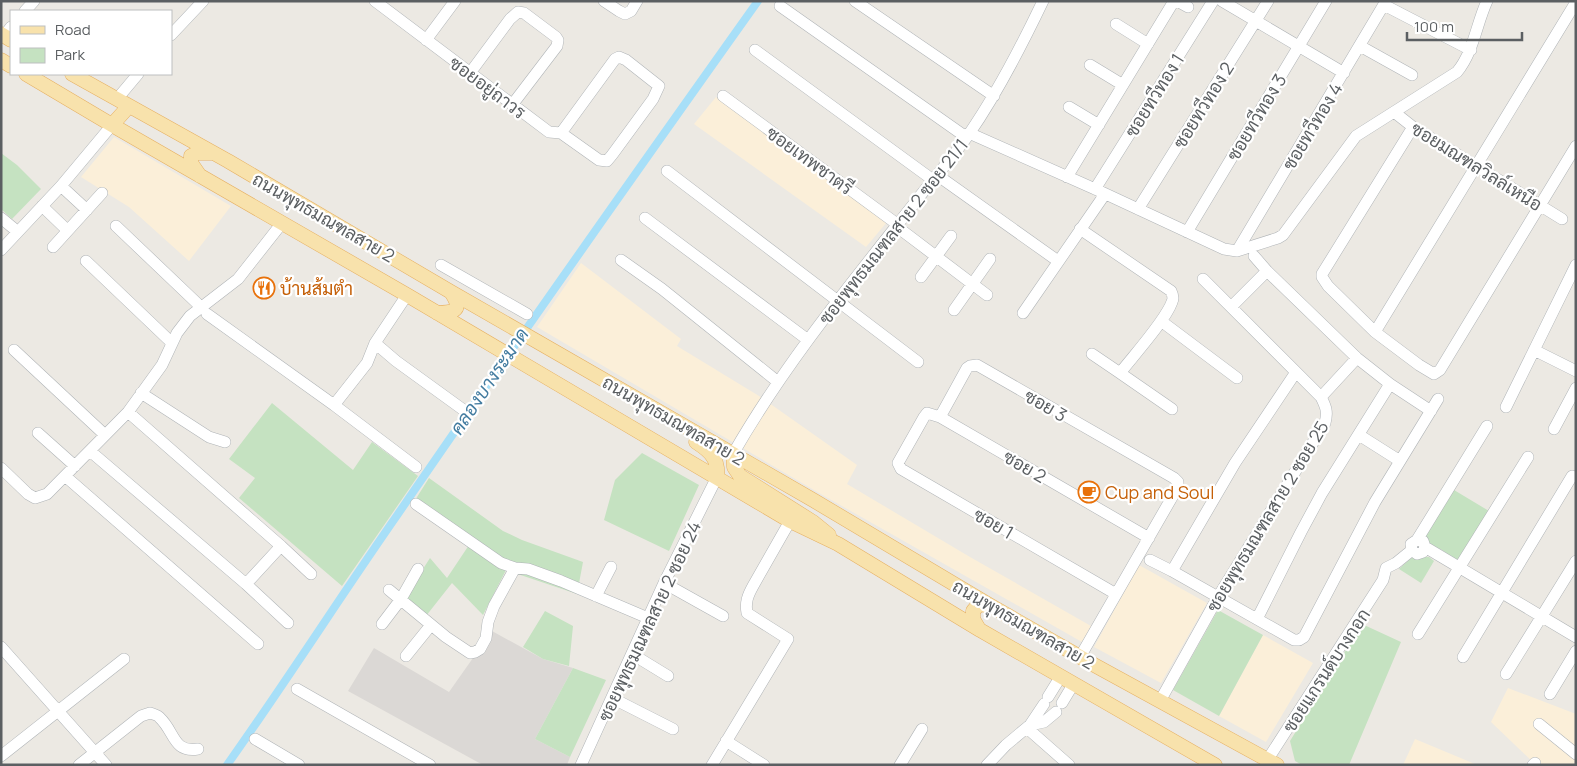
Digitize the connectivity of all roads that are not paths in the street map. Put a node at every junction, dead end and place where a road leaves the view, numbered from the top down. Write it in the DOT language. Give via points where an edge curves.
graph roads {
  1 [pos="202,1"];
  2 [pos="455,1"];
  3 [pos="604,1"];
  4 [pos="637,1"];
  5 [pos="855,1"];
  6 [pos="1043,1"];
  7 [pos="1176,1"];
  8 [pos="1213,1"];
  9 [pos="1222,1"];
  10 [pos="1268,1"];
  11 [pos="1326,1"];
  12 [pos="1576,2"];
  13 [pos="381,3"];
  14 [pos="1385,3"];
  15 [pos="1483,3"];
  16 [pos="780,6"];
  17 [pos="1188,7"];
  18 [pos="1256,21"];
  19 [pos="1116,24"];
  20 [pos="172,34"];
  21 [pos="426,40"];
  22 [pos="1148,44"];
  23 [pos="1299,46"];
  24 [pos="1360,46"];
  25 [pos="755,50"];
  26 [pos="1471,50"];
  27 [pos="1090,65"];
  28 [pos="470,73"];
  29 [pos="1344,73"];
  30 [pos="48,75"];
  31 [pos="74,75"];
  32 [pos="137,75"];
  33 [pos="1412,75"];
  34 [pos="30,76"];
  35 [pos="1123,85"];
  36 [pos="723,96"];
  37 [pos="994,96"];
  38 [pos="123,102"];
  39 [pos="512,105"];
  40 [pos="1069,107"];
  41 [pos="1394,112"];
  42 [pos="1099,125"];
  43 [pos="112,126"];
  44 [pos="1413,127"];
  45 [pos="561,133"];
  46 [pos="968,135"];
  47 [pos="1576,146"];
  48 [pos="213,153"];
  49 [pos="1476,166"];
  50 [pos="668,171"];
  51 [pos="200,177"];
  52 [pos="935,177"];
  53 [pos="1067,177"];
  54 [pos="61,186"];
  55 [pos="1100,191"];
  56 [pos="102,193"];
  57 [pos="1540,205"];
  58 [pos="42,206"];
  59 [pos="1138,209"];
  60 [pos="86,210"];
  61 [pos="1,218"];
  62 [pos="645,218"];
  63 [pos="1562,219"];
  64 [pos="282,223"];
  65 [pos="897,225"];
  66 [pos="116,226"];
  67 [pos="1080,229"];
  68 [pos="68,230"];
  69 [pos="18,232"];
  70 [pos="1187,232"];
  71 [pos="952,236"];
  72 [pos="53,247"];
  73 [pos="1,250"];
  74 [pos="1237,251"];
  75 [pos="937,256"];
  76 [pos="1254,256"];
  77 [pos="990,259"];
  78 [pos="621,260"];
  79 [pos="86,261"];
  80 [pos="1058,261"];
  81 [pos="441,265"];
  82 [pos="1576,265"];
  83 [pos="1267,270"];
  84 [pos="921,277"];
  85 [pos="1203,279"];
  86 [pos="972,284"];
  87 [pos="480,287"];
  88 [pos="451,292"];
  89 [pos="407,295"];
  90 [pos="987,295"];
  91 [pos="837,301"];
  92 [pos="471,303"];
  93 [pos="1232,306"];
  94 [pos="204,310"];
  95 [pos="954,310"];
  96 [pos="437,313"];
  97 [pos="1023,313"];
  98 [pos="527,314"];
  99 [pos="1161,321"];
  100 [pos="1374,332"];
  101 [pos="808,340"];
  102 [pos="172,343"];
  103 [pos="375,343"];
  104 [pos="14,350"];
  105 [pos="1534,350"];
  106 [pos="1092,354"];
  107 [pos="1357,358"];
  108 [pos="918,362"];
  109 [pos="1576,371"];
  110 [pos="1120,372"];
  111 [pos="1296,372"];
  112 [pos="1237,378"];
  113 [pos="778,382"];
  114 [pos="1390,384"];
  115 [pos="1576,388"];
  116 [pos="619,389"];
  117 [pos="141,393"];
  118 [pos="1321,397"];
  119 [pos="1438,399"];
  120 [pos="334,405"];
  121 [pos="1506,407"];
  122 [pos="1172,409"];
  123 [pos="465,411"];
  124 [pos="1431,411"];
  125 [pos="128,412"];
  126 [pos="940,418"];
  127 [pos="1487,426"];
  128 [pos="1554,429"];
  129 [pos="38,433"];
  130 [pos="105,435"];
  131 [pos="1359,435"];
  132 [pos="225,442"];
  133 [pos="90,452"];
  134 [pos="733,454"];
  135 [pos="1528,457"];
  136 [pos="1400,462"];
  137 [pos="75,466"];
  138 [pos="416,467"];
  139 [pos="1,468"];
  140 [pos="65,476"];
  141 [pos="1572,476"];
  142 [pos="717,477"];
  143 [pos="416,504"];
  144 [pos="790,521"];
  145 [pos="1149,538"];
  146 [pos="838,544"];
  147 [pos="282,546"];
  148 [pos="1418,546"];
  149 [pos="1150,560"];
  150 [pos="1576,561"];
  151 [pos="611,566"];
  152 [pos="1459,567"];
  153 [pos="515,568"];
  154 [pos="418,569"];
  155 [pos="1172,571"];
  156 [pos="311,574"];
  157 [pos="664,583"];
  158 [pos="246,584"];
  159 [pos="389,590"];
  160 [pos="1502,592"];
  161 [pos="1116,594"];
  162 [pos="596,596"];
  163 [pos="1218,597"];
  164 [pos="401,599"];
  165 [pos="991,606"];
  166 [pos="723,616"];
  167 [pos="1542,616"];
  168 [pos="648,618"];
  169 [pos="1257,618"];
  170 [pos="288,623"];
  171 [pos="382,624"];
  172 [pos="431,625"];
  173 [pos="980,630"];
  174 [pos="1418,634"];
  175 [pos="1576,637"];
  176 [pos="258,644"];
  177 [pos="1,647"];
  178 [pos="1576,651"];
  179 [pos="632,654"];
  180 [pos="406,656"];
  181 [pos="1080,657"];
  182 [pos="1463,657"];
  183 [pos="124,659"];
  184 [pos="1506,674"];
  185 [pos="668,676"];
  186 [pos="1061,676"];
  187 [pos="1074,683"];
  188 [pos="297,689"];
  189 [pos="1550,694"];
  190 [pos="612,698"];
  191 [pos="1160,701"];
  192 [pos="57,711"];
  193 [pos="1539,724"];
  194 [pos="1029,726"];
  195 [pos="673,729"];
  196 [pos="922,729"];
  197 [pos="255,739"];
  198 [pos="726,742"];
  199 [pos="198,750"];
  200 [pos="94,752"];
  201 [pos="1576,754"];
  202 [pos="1,756"];
  203 [pos="286,762"];
  204 [pos="1272,763"];
  205 [pos="79,765"];
  206 [pos="106,765"];
  207 [pos="299,765"];
  208 [pos="430,765"];
  209 [pos="581,765"];
  210 [pos="712,765"];
  211 [pos="764,765"];
  212 [pos="900,765"];
  213 [pos="987,765"];
  214 [pos="1069,765"];
  215 [pos="1215,765"];
  1 -- 20 [label="street"];
  2 -- 21 [label="street"];
  3 -- 4 [label="street" via="625,14"];
  5 -- 37 [label="street"];
  6 -- 37 [label="street, ซอยพุทธมณฑลสาย 2 ซอย 21/1"];
  7 -- 17 [label="street"];
  7 -- 22 [label="street"];
  8 -- 55 [label="street, ซอยทวีทอง 1"];
  9 -- 18 [label="street"];
  10 -- 18 [label="street, ซอยทวีทอง 2"];
  11 -- 23 [label="street, ซอยทวีทอง 3"];
  12 -- 49 [label="street"];
  13 -- 21 [label="street, ซอยอยู่ถาวร"];
  14 -- 24 [label="street, ซอยทวีทอง 4"];
  14 -- 26 [label="street"];
  15 -- 26 [label="street"];
  16 -- 46 [label="street"];
  18 -- 23 [label="street"];
  18 -- 59 [label="street, ซอยทวีทอง 2"];
  19 -- 22 [label="street"];
  21 -- 28 [label="street, ซอยอยู่ถาวร"];
  22 -- 35 [label="street"];
  23 -- 29 [label="street"];
  23 -- 70 [label="street, ซอยทวีทอง 3"];
  24 -- 29 [label="street, ซอยทวีทอง 4"];
  24 -- 33 [label="street"];
  25 -- 52 [label="street"];
  26 -- 41 [label="street" via="1457,72"];
  27 -- 35 [label="street"];
  28 -- 39 [label="street, ซอยอยู่ถาวร"];
  28 -- 39 [label="street" via="514,13 524,13 556,37 557,46"];
  29 -- 74 [label="street, ซอยทวีทอง 4"];
  30 -- 34 [label="main road" via="42,79"];
  31 -- 38 [label="main road, ถนนพุทธมณฑลสาย 2"];
  32 -- 38 [label="street"];
  34 -- 43 [label="main road, ถนนพุทธมณฑลสาย 2"];
  35 -- 42 [label="street"];
  36 -- 65 [label="street, ซอยเทพชาตรี"];
  37 -- 46 [label="street, ซอยพุทธมณฑลสาย 2 ซอย 21/1"];
  38 -- 43 [label="main road"];
  38 -- 48 [label="main road, ถนนพุทธมณฑลสาย 2"];
  39 -- 45 [label="street, ซอยอยู่ถาวร" via="548,132"];
  40 -- 42 [label="street"];
  41 -- 44 [label="street, ซอยมณฑลวิลล์เหนือ"];
  41 -- 74 [label="street" via="1350,142 1283,235"];
  42 -- 53 [label="street"];
  43 -- 51 [label="main road, ถนนพุทธมณฑลสาย 2"];
  43 -- 54 [label="street"];
  44 -- 49 [label="street, ซอยมณฑลวิลล์เหนือ"];
  44 -- 100 [label="street" via="1322,274 1328,286"];
  45 -- 45 [label="street, ซอยอยู่ถาวร" via="618,57 656,82 659,89 654,99 607,161 599,160"];
  46 -- 52 [label="street, ซอยพุทธมณฑลสาย 2 ซอย 21/1"];
  46 -- 53 [label="street"];
  47 -- 57 [label="street"];
  48 -- 51 [label="main road" via="192,156 191,163"];
  48 -- 88 [label="main road, ถนนพุทธมณฑลสาย 2"];
  49 -- 57 [label="street, ซอยมณฑลวิลล์เหนือ"];
  49 -- 100 [label="street"];
  50 -- 91 [label="street"];
  51 -- 64 [label="main road, ถนนพุทธมณฑลสาย 2"];
  52 -- 65 [label="street, ซอยพุทธมณฑลสาย 2 ซอย 21/1"];
  52 -- 80 [label="street"];
  53 -- 55 [label="street"];
  54 -- 58 [label="street"];
  54 -- 60 [label="street"];
  55 -- 59 [label="street"];
  55 -- 67 [label="street, ซอยทวีทอง 1"];
  56 -- 60 [label="street"];
  57 -- 63 [label="street, ซอยมณฑลวิลล์เหนือ"];
  57 -- 100 [label="street" via="1438,373 1430,373"];
  58 -- 68 [label="street"];
  58 -- 69 [label="street"];
  59 -- 70 [label="street"];
  60 -- 68 [label="street"];
  61 -- 69 [label="street"];
  62 -- 101 [label="street"];
  64 -- 89 [label="main road, ถนนพุทธมณฑลสาย 2"];
  64 -- 94 [label="street" via="238,279"];
  65 -- 75 [label="street, ซอยเทพชาตรี"];
  65 -- 91 [label="street, ซอยพุทธมณฑลสาย 2 ซอย 21/1"];
  66 -- 94 [label="street"];
  67 -- 80 [label="street, ซอยทวีทอง 1"];
  67 -- 99 [label="street" via="1171,291 1174,296"];
  68 -- 72 [label="street"];
  69 -- 73 [label="street"];
  70 -- 74 [label="street" via="1224,249"];
  71 -- 75 [label="street"];
  75 -- 84 [label="street"];
  75 -- 86 [label="street, ซอยเทพชาตรี"];
  76 -- 83 [label="street"];
  77 -- 86 [label="street"];
  78 -- 113 [label="street"];
  79 -- 102 [label="street"];
  80 -- 97 [label="street, ซอยทวีทอง 1"];
  81 -- 87 [label="street"];
  82 -- 105 [label="street"];
  83 -- 93 [label="street"];
  83 -- 107 [label="street"];
  85 -- 93 [label="street, ซอยพุทธมณฑลสาย 2 ซอย 25"];
  86 -- 90 [label="street, ซอยเทพชาตรี"];
  86 -- 95 [label="street"];
  87 -- 92 [label="street"];
  87 -- 98 [label="street"];
  88 -- 92 [label="main road, ถนนพุทธมณฑลสาย 2"];
  88 -- 96 [label="main road" via="458,307 450,312"];
  89 -- 96 [label="main road, ถนนพุทธมณฑลสาย 2"];
  89 -- 103 [label="street"];
  91 -- 101 [label="street, ซอยพุทธมณฑลสาย 2 ซอย 21/1"];
  91 -- 108 [label="street"];
  92 -- 116 [label="main road, ถนนพุทธมณฑลสาย 2"];
  93 -- 111 [label="street, ซอยพุทธมณฑลสาย 2 ซอย 25"];
  94 -- 102 [label="street" via="190,316"];
  94 -- 120 [label="street"];
  96 -- 142 [label="main road, ถนนพุทธมณฑลสาย 2"];
  99 -- 110 [label="street"];
  99 -- 112 [label="street"];
  101 -- 113 [label="street, ซอยพุทธมณฑลสาย 2 ซอย 21/1"];
  102 -- 117 [label="street" via="162,364"];
  103 -- 120 [label="street" via="368,363"];
  103 -- 123 [label="street"];
  104 -- 130 [label="street"];
  105 -- 109 [label="street"];
  105 -- 121 [label="street"];
  106 -- 110 [label="street"];
  107 -- 114 [label="street"];
  107 -- 118 [label="street"];
  110 -- 122 [label="street"];
  111 -- 118 [label="street, ซอยพุทธมณฑลสาย 2 ซอย 25"];
  111 -- 155 [label="street" via="1229,471"];
  113 -- 134 [label="street, ซอยพุทธมณฑลสาย 2 ซอย 21/1"];
  114 -- 124 [label="street"];
  114 -- 131 [label="street"];
  115 -- 128 [label="street"];
  116 -- 134 [label="main road, ถนนพุทธมณฑลสาย 2"];
  116 -- 142 [label="main road" via="630,401 713,455 717,463"];
  117 -- 125 [label="street"];
  117 -- 132 [label="street" via="209,437"];
  118 -- 163 [label="street, ซอยพุทธมณฑลสาย 2 ซอย 25" via="1327,408 1324,423"];
  119 -- 124 [label="street"];
  120 -- 138 [label="street"];
  124 -- 136 [label="street"];
  125 -- 130 [label="street"];
  125 -- 147 [label="street"];
  126 -- 145 [label="street, ซอย 2"];
  126 -- 145 [label="street, ซอย 3" via="967,368 977,364 1178,482"];
  126 -- 161 [label="street, ซอย 1" via="925,414 898,463 901,469"];
  127 -- 148 [label="street, ซอยแกรนด์บางกอก"];
  129 -- 137 [label="street"];
  130 -- 133 [label="street"];
  131 -- 136 [label="street"];
  131 -- 169 [label="street" via="1301,532"];
  133 -- 137 [label="street"];
  133 -- 158 [label="street"];
  134 -- 146 [label="main road" via="734,467 740,476 825,530"];
  134 -- 165 [label="main road, ถนนพุทธมณฑลสาย 2"];
  135 -- 152 [label="street"];
  136 -- 169 [label="street" via="1375,502 1304,637 1294,640"];
  137 -- 140 [label="street"];
  139 -- 140 [label="street" via="35,498 47,494"];
  140 -- 176 [label="street"];
  141 -- 160 [label="street"];
  142 -- 144 [label="main road, ถนนพุทธมณฑลสาย 2"];
  142 -- 157 [label="street, ซอยพุทธมณฑลสาย 2 ซอย 24"];
  143 -- 153 [label="street" via="501,563"];
  144 -- 146 [label="main road, ถนนพุทธมณฑลสาย 2"];
  144 -- 198 [label="street" via="747,597 746,608 747,613 788,639"];
  145 -- 161 [label="street"];
  146 -- 173 [label="main road, ถนนพุทธมณฑลสาย 2"];
  147 -- 156 [label="street"];
  147 -- 158 [label="street"];
  148 -- 152 [label="street"];
  148 -- 204 [label="street, ซอยแกรนด์บางกอก" via="1396,563 1393,574 1383,580"];
  149 -- 155 [label="street"];
  150 -- 167 [label="street"];
  151 -- 162 [label="street"];
  152 -- 160 [label="street"];
  152 -- 174 [label="street"];
  153 -- 162 [label="street" via="528,569"];
  153 -- 172 [label="street" via="494,606 486,638 476,652 470,653"];
  154 -- 164 [label="street"];
  155 -- 163 [label="street"];
  157 -- 166 [label="street"];
  157 -- 168 [label="street, ซอยพุทธมณฑลสาย 2 ซอย 24"];
  158 -- 170 [label="street"];
  159 -- 164 [label="street"];
  160 -- 167 [label="street"];
  160 -- 182 [label="street"];
  161 -- 181 [label="street"];
  162 -- 168 [label="street"];
  163 -- 169 [label="street"];
  163 -- 191 [label="street, ซอยพุทธมณฑลสาย 2 ซอย 25"];
  164 -- 171 [label="street"];
  164 -- 172 [label="street"];
  165 -- 173 [label="main road" via="979,604 973,611 973,620"];
  165 -- 181 [label="main road, ถนนพุทธมณฑลสาย 2"];
  167 -- 175 [label="street"];
  167 -- 184 [label="street"];
  168 -- 179 [label="street, ซอยพุทธมณฑลสาย 2 ซอย 24"];
  172 -- 180 [label="street"];
  173 -- 186 [label="main road, ถนนพุทธมณฑลสาย 2"];
  177 -- 192 [label="street"];
  178 -- 189 [label="street"];
  179 -- 185 [label="street"];
  179 -- 190 [label="street, ซอยพุทธมณฑลสาย 2 ซอย 24"];
  181 -- 191 [label="main road, ถนนพุทธมณฑลสาย 2"];
  183 -- 192 [label="street"];
  186 -- 187 [label="main road, ถนนพุทธมณฑลสาย 2"];
  186 -- 194 [label="street"];
  187 -- 194 [label="street" via="1059,708 1044,722"];
  187 -- 215 [label="main road, ถนนพุทธมณฑลสาย 2"];
  188 -- 208 [label="street"];
  190 -- 195 [label="street"];
  190 -- 209 [label="street, ซอยพุทธมณฑลสาย 2 ซอย 24"];
  191 -- 204 [label="main road, ถนนพุทธมณฑลสาย 2"];
  192 -- 200 [label="street"];
  192 -- 202 [label="street"];
  193 -- 201 [label="street"];
  194 -- 213 [label="street"];
  194 -- 214 [label="street"];
  196 -- 212 [label="street"];
  197 -- 203 [label="street"];
  198 -- 210 [label="street"];
  198 -- 211 [label="street"];
  199 -- 200 [label="street" via="188,751 181,747 160,717 150,713 141,716"];
  200 -- 205 [label="street"];
  200 -- 206 [label="street"];
  203 -- 207 [label="street"];
}
